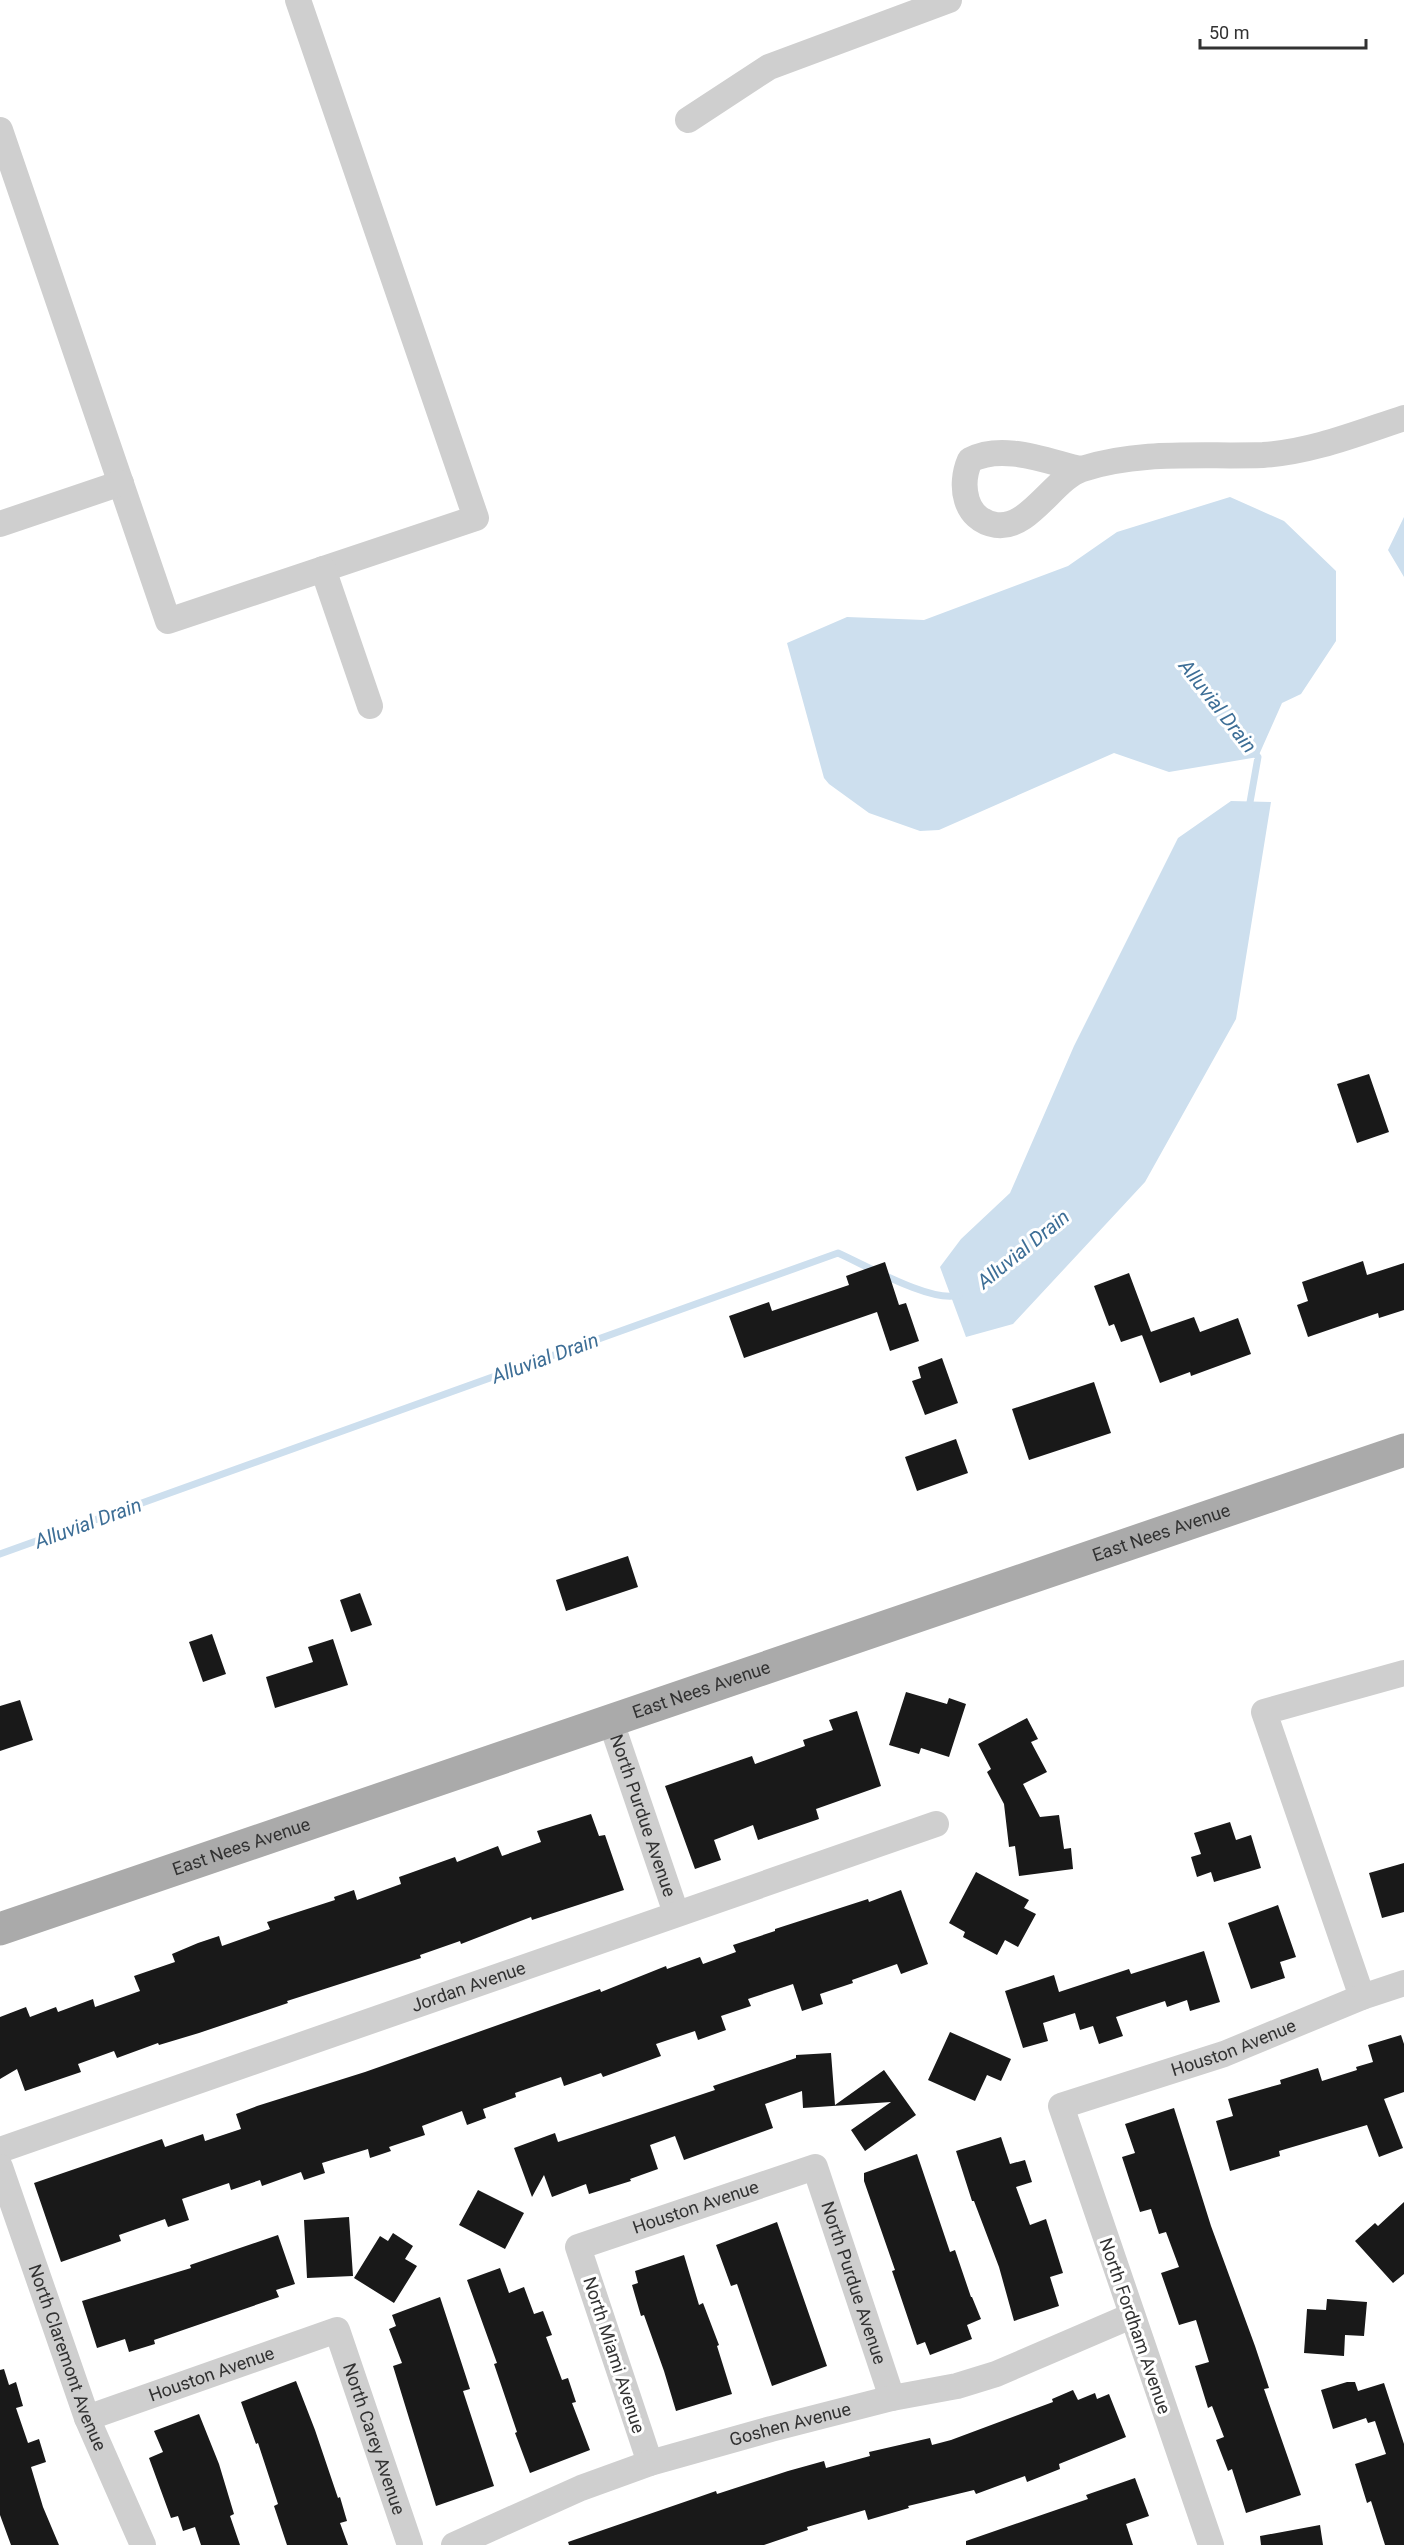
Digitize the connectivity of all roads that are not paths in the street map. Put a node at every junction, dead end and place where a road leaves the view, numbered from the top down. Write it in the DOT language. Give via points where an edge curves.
graph roads {
  1 [pos="298,0"];
  2 [pos="949,0"];
  3 [pos="688,120"];
  4 [pos="0,130"];
  5 [pos="1404,418"];
  6 [pos="1080,469"];
  7 [pos="121,483"];
  8 [pos="0,524"];
  9 [pos="323,569"];
  10 [pos="369,706"];
  11 [pos="1404,1450"];
  12 [pos="1404,1673"];
  13 [pos="610,1719"];
  14 [pos="936,1824"];
  15 [pos="676,1913"];
  16 [pos="0,1929"];
  17 [pos="1404,1983"];
  18 [pos="1362,1997"];
  19 [pos="1061,2106"];
  20 [pos="0,2150"];
  21 [pos="0,2167"];
  22 [pos="815,2167"];
  23 [pos="578,2247"];
  24 [pos="1131,2316"];
  25 [pos="337,2330"];
  26 [pos="892,2398"];
  27 [pos="87,2418"];
  28 [pos="650,2463"];
  29 [pos="143,2545"];
  30 [pos="410,2545"];
  31 [pos="454,2545"];
  32 [pos="1211,2545"];
  1 -- 9 [label="street" via="476,518"];
  2 -- 3 [label="street" via="769,67"];
  4 -- 7 [label="street"];
  5 -- 6 [label="street" via="1290,452 1154,456"];
  7 -- 8 [label="street"];
  7 -- 9 [label="street" via="168,621"];
  9 -- 10 [label="street"];
  11 -- 13 [label="main road, East Nees Avenue"];
  12 -- 18 [label="street" via="1264,1712"];
  13 -- 15 [label="street, North Purdue Avenue"];
  13 -- 16 [label="main road, East Nees Avenue"];
  14 -- 15 [label="street, Jordan Avenue"];
  15 -- 20 [label="street, Jordan Avenue"];
  17 -- 18 [label="street, Houston Avenue"];
  18 -- 19 [label="street, Houston Avenue" via="1224,2054"];
  19 -- 24 [label="street, North Fordham Avenue"];
  21 -- 27 [label="street, North Claremont Avenue"];
  22 -- 23 [label="street, Houston Avenue"];
  22 -- 26 [label="street, North Purdue Avenue"];
  23 -- 28 [label="street, North Miami Avenue"];
  24 -- 26 [label="street, Goshen Avenue" via="996,2374"];
  24 -- 32 [label="street, North Fordham Avenue"];
  25 -- 27 [label="street, Houston Avenue"];
  25 -- 30 [label="street, North Carey Avenue"];
  26 -- 28 [label="street, Goshen Avenue"];
  27 -- 29 [label="street, North Claremont Avenue"];
  28 -- 31 [label="street, Goshen Avenue" via="581,2488"];
}
